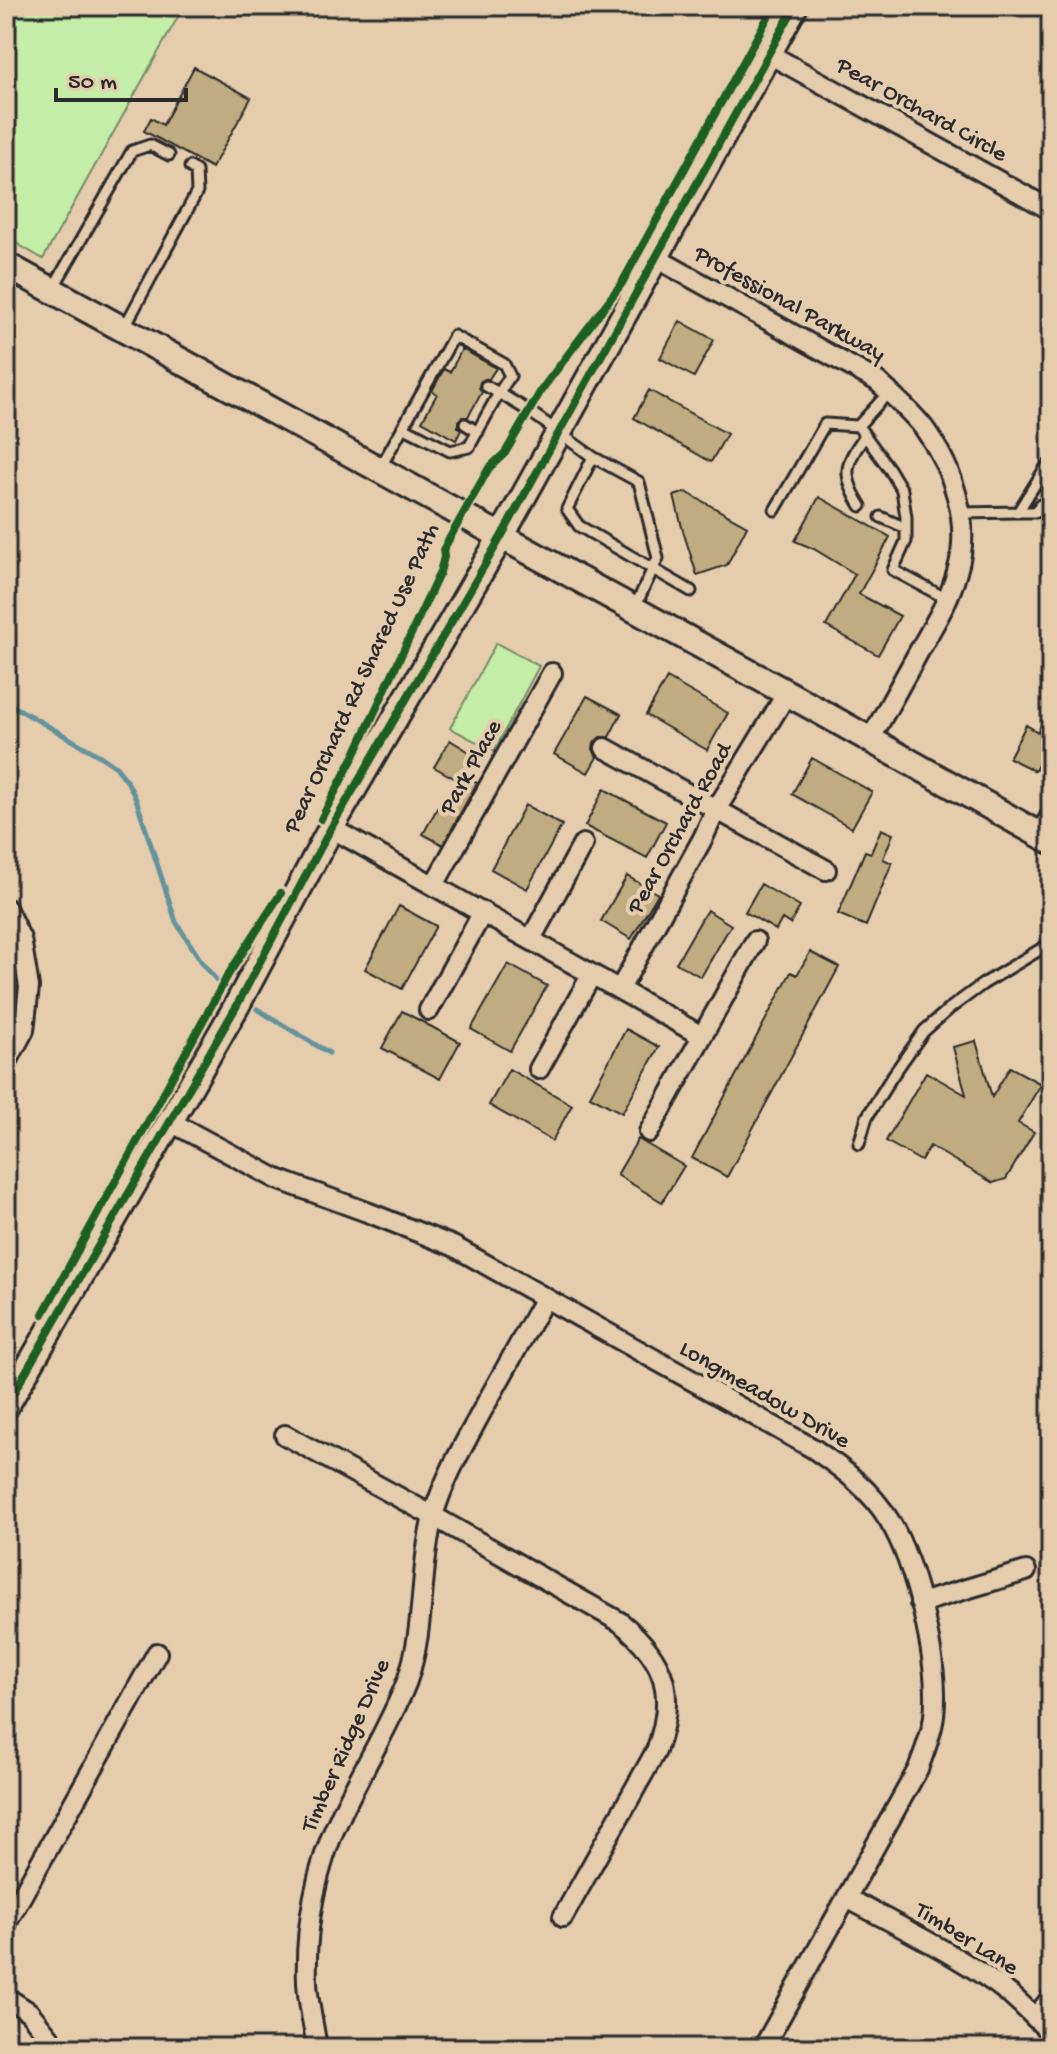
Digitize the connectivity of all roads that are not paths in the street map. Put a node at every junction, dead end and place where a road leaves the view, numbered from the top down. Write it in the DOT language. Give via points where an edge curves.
graph roads {
  1 [pos="795,6"];
  2 [pos="769,54"];
  3 [pos="169,155"];
  4 [pos="190,167"];
  5 [pos="1051,210"];
  6 [pos="656,258"];
  7 [pos="6,265"];
  8 [pos="52,291"];
  9 [pos="122,331"];
  10 [pos="441,359"];
  11 [pos="453,366"];
  12 [pos="486,386"];
  13 [pos="889,392"];
  14 [pos="499,393"];
  15 [pos="418,399"];
  16 [pos="431,406"];
  17 [pos="465,424"];
  18 [pos="858,426"];
  19 [pos="403,427"];
  20 [pos="478,432"];
  21 [pos="559,433"];
  22 [pos="865,436"];
  23 [pos="593,457"];
  24 [pos="1051,462"];
  25 [pos="379,471"];
  26 [pos="1040,505"];
  27 [pos="861,506"];
  28 [pos="775,510"];
  29 [pos="1018,512"];
  30 [pos="961,513"];
  31 [pos="881,517"];
  32 [pos="640,524"];
  33 [pos="906,528"];
  34 [pos="651,530"];
  35 [pos="501,537"];
  36 [pos="654,570"];
  37 [pos="691,591"];
  38 [pos="947,599"];
  39 [pos="634,610"];
  40 [pos="552,673"];
  41 [pos="787,693"];
  42 [pos="870,740"];
  43 [pos="605,748"];
  44 [pos="716,810"];
  45 [pos="331,828"];
  46 [pos="1047,830"];
  47 [pos="583,844"];
  48 [pos="826,870"];
  49 [pos="434,885"];
  50 [pos="6,908"];
  51 [pos="483,912"];
  52 [pos="531,939"];
  53 [pos="755,941"];
  54 [pos="1051,943"];
  55 [pos="592,974"];
  56 [pos="620,989"];
  57 [pos="429,1010"];
  58 [pos="702,1036"];
  59 [pos="6,1064"];
  60 [pos="539,1069"];
  61 [pos="169,1121"];
  62 [pos="649,1132"];
  63 [pos="859,1144"];
  64 [pos="545,1298"];
  65 [pos="6,1406"];
  66 [pos="285,1435"];
  67 [pos="433,1516"];
  68 [pos="1026,1571"];
  69 [pos="920,1603"];
  70 [pos="157,1653"];
  71 [pos="847,1898"];
  72 [pos="563,1917"];
  73 [pos="6,1924"];
  74 [pos="6,1997"];
  75 [pos="1051,1998"];
  76 [pos="1035,2018"];
  77 [pos="1051,2033"];
  78 [pos="58,2048"];
  79 [pos="317,2048"];
  80 [pos="763,2048"];
  1 -- 2 [label="street"];
  2 -- 5 [label="street, Pear Orchard Circle"];
  2 -- 6 [label="street"];
  3 -- 8 [label="lane" via="150,145 132,151"];
  4 -- 9 [label="lane" via="196,171 197,192"];
  6 -- 13 [label="street, Professional Parkway"];
  6 -- 21 [label="street"];
  7 -- 8 [label="street"];
  8 -- 9 [label="street"];
  9 -- 25 [label="street"];
  10 -- 11 [label="lane"];
  10 -- 14 [label="lane" via="454,336 504,364 510,376"];
  10 -- 15 [label="lane"];
  12 -- 14 [label="lane"];
  13 -- 18 [label="lane"];
  13 -- 30 [label="street, Professional Parkway" via="925,430 954,485"];
  14 -- 20 [label="lane"];
  14 -- 21 [label="lane"];
  15 -- 16 [label="lane"];
  15 -- 19 [label="lane"];
  17 -- 20 [label="lane"];
  18 -- 22 [label="lane"];
  18 -- 28 [label="lane" via="825,424"];
  19 -- 20 [label="lane" via="450,451 469,447"];
  19 -- 25 [label="lane"];
  21 -- 23 [label="lane"];
  21 -- 35 [label="street"];
  22 -- 27 [label="lane" via="847,474"];
  22 -- 33 [label="lane" via="902,490"];
  23 -- 34 [label="lane" via="639,482"];
  23 -- 36 [label="lane" via="581,491 567,509 579,526"];
  24 -- 29 [label="lane"];
  25 -- 35 [label="street"];
  26 -- 29 [label="lane" via="1036,512"];
  29 -- 30 [label="lane"];
  30 -- 38 [label="street, Professional Parkway" via="958,571"];
  31 -- 33 [label="lane"];
  32 -- 34 [label="lane"];
  33 -- 38 [label="lane" via="893,570"];
  34 -- 36 [label="lane" via="658,558"];
  35 -- 39 [label="street"];
  35 -- 45 [label="street"];
  36 -- 37 [label="lane"];
  36 -- 39 [label="lane"];
  38 -- 42 [label="street, Professional Parkway"];
  39 -- 41 [label="street"];
  40 -- 49 [label="street, Park Place"];
  41 -- 42 [label="street"];
  41 -- 44 [label="street, Pear Orchard Road"];
  42 -- 46 [label="street"];
  43 -- 44 [label="street"];
  44 -- 48 [label="street"];
  44 -- 56 [label="street, Pear Orchard Road"];
  45 -- 49 [label="street"];
  45 -- 61 [label="street"];
  47 -- 52 [label="street"];
  49 -- 51 [label="street"];
  50 -- 59 [label="street" via="21,939 29,987 24,1030"];
  51 -- 52 [label="street"];
  51 -- 57 [label="street"];
  52 -- 55 [label="street"];
  53 -- 58 [label="street"];
  54 -- 63 [label="lane" via="983,984 924,1031 867,1117"];
  55 -- 56 [label="street"];
  55 -- 60 [label="street"];
  56 -- 58 [label="street"];
  58 -- 62 [label="street"];
  61 -- 64 [label="street, Longmeadow Drive" via="277,1179 453,1246"];
  61 -- 65 [label="street"];
  64 -- 67 [label="street, Timber Ridge Drive" via="462,1447"];
  64 -- 69 [label="street, Longmeadow Drive" via="846,1470 890,1521"];
  66 -- 67 [label="street"];
  67 -- 72 [label="street" via="620,1622 639,1637 661,1673 667,1711 656,1751"];
  67 -- 79 [label="street, Timber Ridge Drive" via="408,1678 334,1830 316,1885 307,1984"];
  68 -- 69 [label="street"];
  69 -- 71 [label="street, Longmeadow Drive" via="934,1685 927,1745"];
  70 -- 73 [label="street"];
  71 -- 76 [label="street, Timber Lane" via="972,1968"];
  71 -- 80 [label="street, Longmeadow Drive"];
  74 -- 78 [label="street" via="29,2012"];
  75 -- 76 [label="street"];
  76 -- 77 [label="street, Timber Lane"];
}
